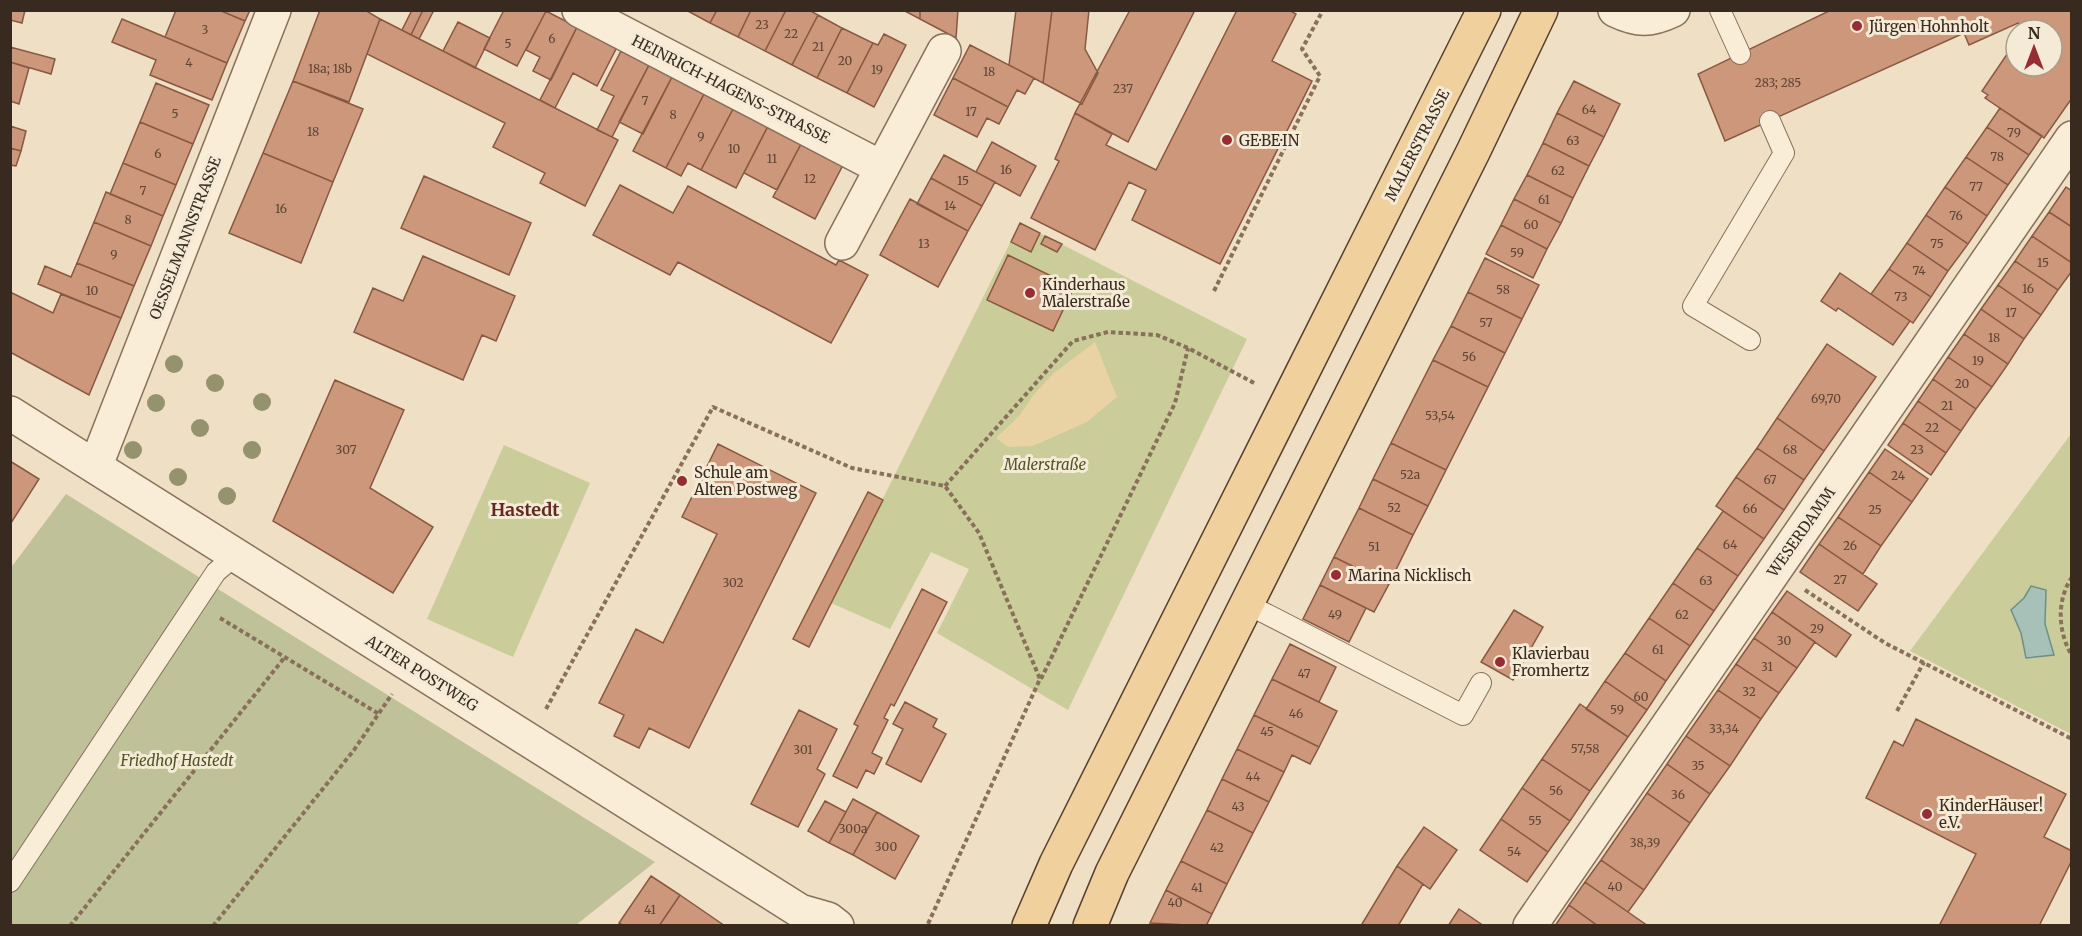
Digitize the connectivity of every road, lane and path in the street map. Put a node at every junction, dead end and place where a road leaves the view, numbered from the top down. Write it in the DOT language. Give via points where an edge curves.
graph roads {
  1 [pos="274,10"];
  2 [pos="579,10"];
  3 [pos="1484,10"];
  4 [pos="1541,10"];
  5 [pos="1615,10"];
  6 [pos="1673,10"];
  7 [pos="1720,10"];
  8 [pos="1322,12"];
  9 [pos="944,51"];
  10 [pos="1740,54"];
  11 [pos="1770,121"];
  12 [pos="2072,138"];
  13 [pos="882,168"];
  14 [pos="842,243"];
  15 [pos="1214,291"];
  16 [pos="1750,340"];
  17 [pos="1188,348"];
  18 [pos="1288,402"];
  19 [pos="10,413"];
  20 [pos="96,465"];
  21 [pos="945,486"];
  22 [pos="236,555"];
  23 [pos="1775,569"];
  24 [pos="2072,577"];
  25 [pos="196,603"];
  26 [pos="1245,603"];
  27 [pos="2072,656"];
  28 [pos="285,657"];
  29 [pos="1924,662"];
  30 [pos="411,666"];
  31 [pos="1040,679"];
  32 [pos="1481,683"];
  33 [pos="1897,711"];
  34 [pos="379,714"];
  35 [pos="2072,739"];
  36 [pos="529,740"];
  37 [pos="10,882"];
  38 [pos="799,918"];
  39 [pos="70,926"];
  40 [pos="213,926"];
  41 [pos="837,926"];
  42 [pos="927,926"];
  43 [pos="1029,926"];
  44 [pos="1090,926"];
  45 [pos="1530,926"];
  1 -- 20 [label="street, OESSELMANNSTRASSE"];
  2 -- 13 [label="street, HEINRICH-HAGENS-STRASSE"];
  3 -- 18 [label="main road, MALERSTRASSE"];
  4 -- 26 [label="main road"];
  5 -- 6 [label="street" via="1629,17 1653,19"];
  7 -- 10 [label="lane"];
  8 -- 15 [label="path" via="1302,49 1320,76"];
  9 -- 13 [label="street"];
  11 -- 16 [label="lane" via="1784,153 1693,306"];
  12 -- 23 [label="street, WESERDAMM"];
  13 -- 14 [label="street"];
  17 -- 18 [label="path"];
  17 -- 21 [label="path" via="1157,335 1108,332 1073,340"];
  17 -- 31 [label="path" via="1175,403"];
  18 -- 43 [label="main road, MALERSTRASSE" via="1056,864"];
  19 -- 20 [label="street, ALTER POSTWEG"];
  20 -- 22 [label="street, ALTER POSTWEG"];
  21 -- 31 [label="path" via="979,533"];
  21 -- 36 [label="path" via="852,468 713,407"];
  22 -- 25 [label="lane" via="216,572"];
  22 -- 30 [label="street, ALTER POSTWEG"];
  23 -- 29 [label="path" via="1885,643"];
  23 -- 45 [label="street, WESERDAMM"];
  24 -- 27 [label="path" via="2064,588 2060,624"];
  25 -- 28 [label="path"];
  25 -- 37 [label="lane"];
  26 -- 32 [label="lane" via="1463,716"];
  26 -- 44 [label="main road" via="1112,873"];
  28 -- 34 [label="path"];
  28 -- 39 [label="path"];
  29 -- 33 [label="path"];
  29 -- 35 [label="path"];
  30 -- 34 [label="path"];
  30 -- 36 [label="street, ALTER POSTWEG"];
  31 -- 42 [label="path"];
  34 -- 40 [label="path"];
  36 -- 38 [label="street, ALTER POSTWEG"];
  38 -- 41 [label="street, ALTER POSTWEG" via="828,919"];
}
